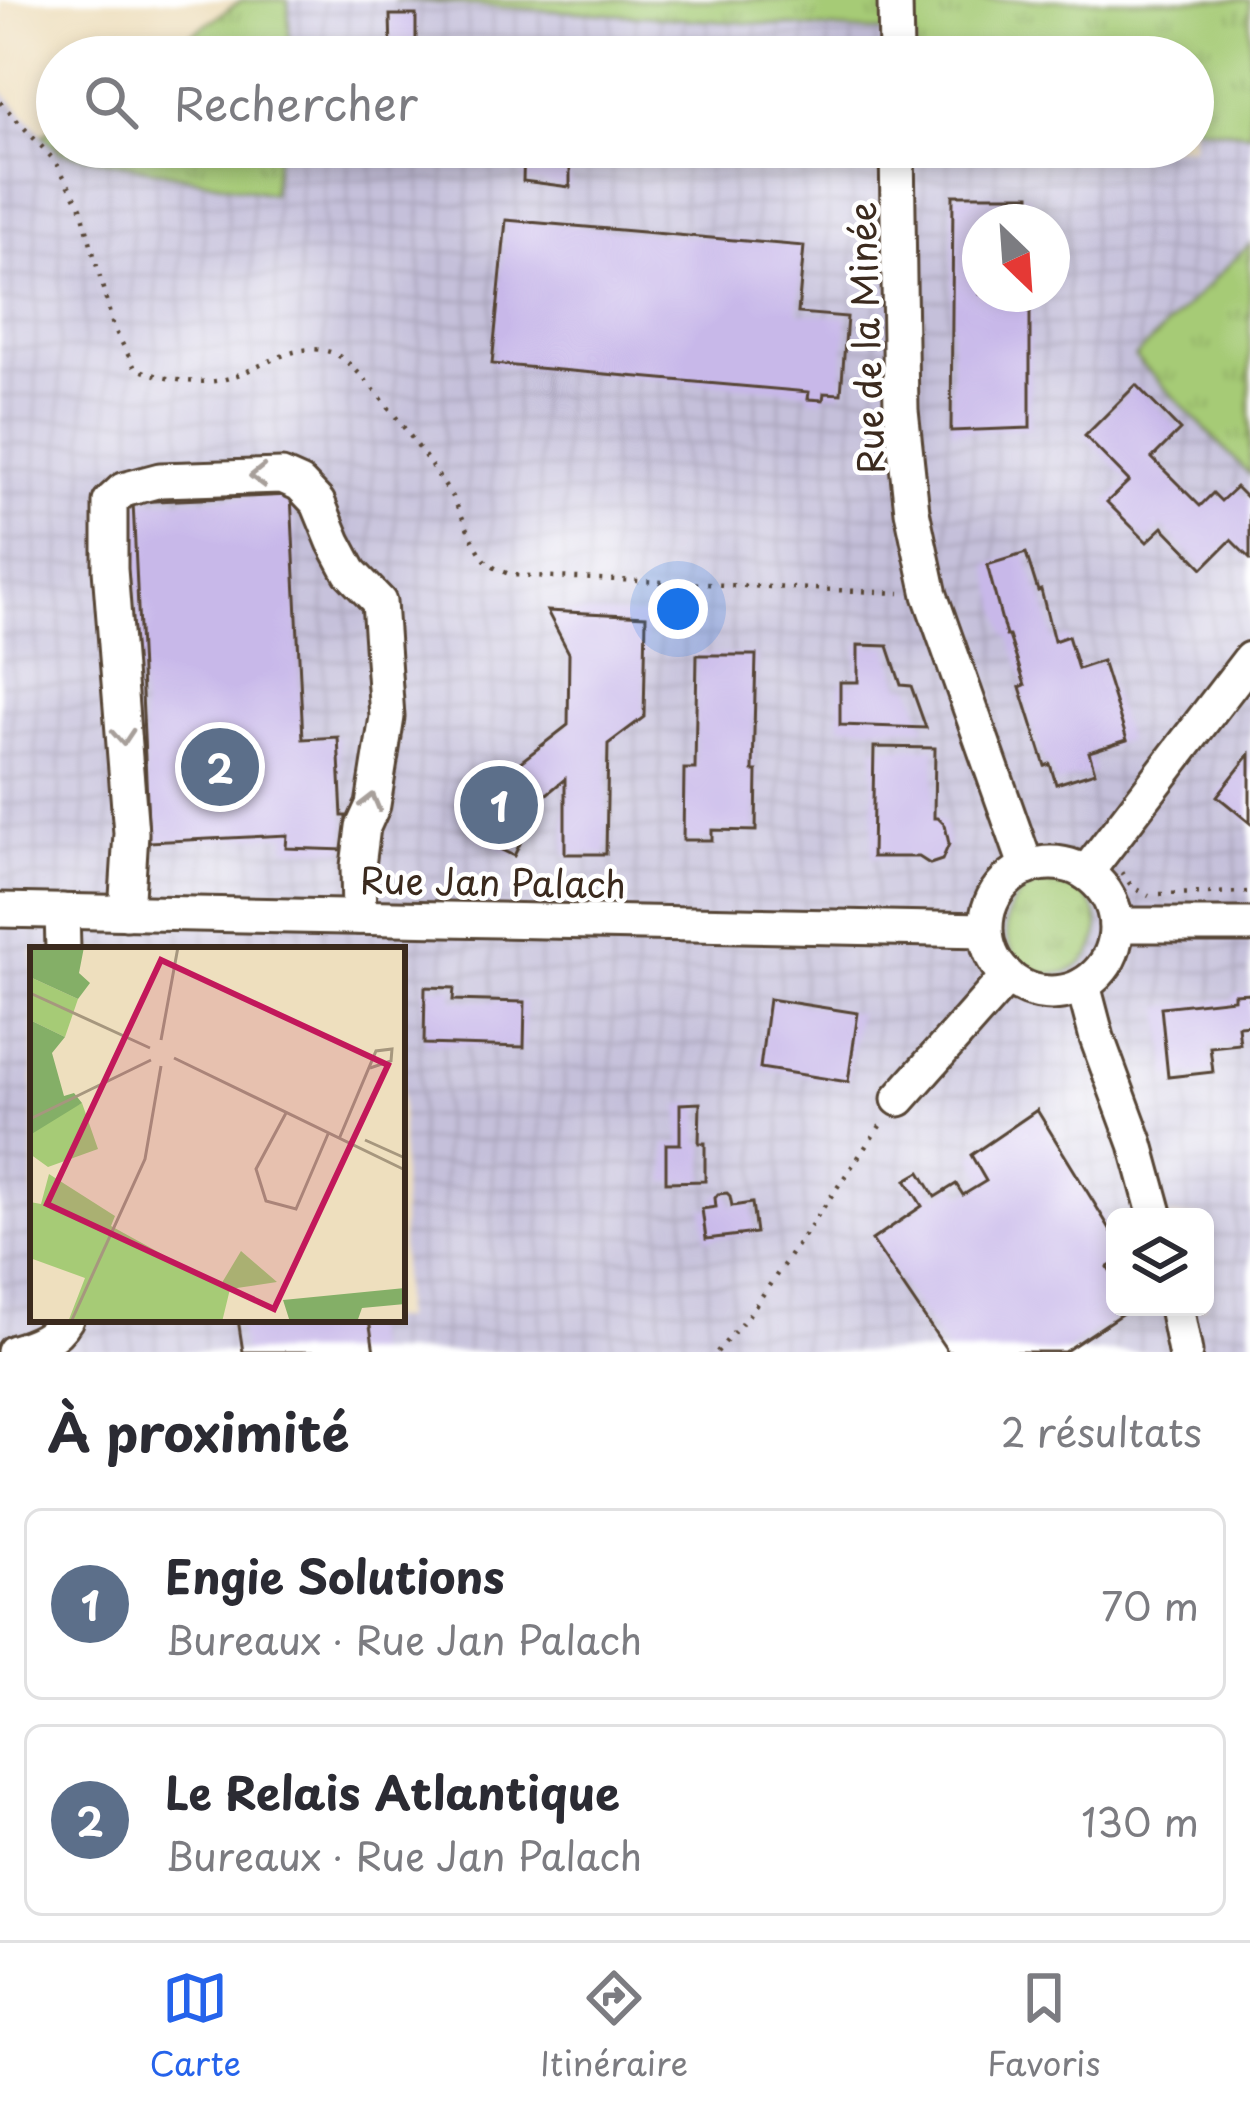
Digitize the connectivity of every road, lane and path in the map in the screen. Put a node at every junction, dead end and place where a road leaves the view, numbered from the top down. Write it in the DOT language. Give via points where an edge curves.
graph roads {
  1 [pos="895,0"];
  2 [pos="896,36"];
  3 [pos="0,103"];
  4 [pos="36,141"];
  5 [pos="59,168"];
  6 [pos="897,168"];
  7 [pos="930,595"];
  8 [pos="1250,659"];
  9 [pos="1027,868"];
  10 [pos="1100,868"];
  11 [pos="1250,892"];
  12 [pos="0,910"];
  13 [pos="62,911"];
  14 [pos="126,913"];
  15 [pos="359,917"];
  16 [pos="1116,925"];
  17 [pos="1250,925"];
  18 [pos="985,930"];
  19 [pos="63,947"];
  20 [pos="1007,976"];
  21 [pos="1083,985"];
  22 [pos="899,1099"];
  23 [pos="1154,1208"];
  24 [pos="1178,1316"];
  25 [pos="63,1322"];
  26 [pos="76,1322"];
  27 [pos="14,1352"];
  28 [pos="78,1352"];
  29 [pos="717,1352"];
  30 [pos="1185,1352"];
  1 -- 2 [label="street"];
  3 -- 4 [label="path"];
  5 -- 7 [label="path" via="81,208 113,326 135,368 162,379 217,381 306,349 341,357 427,461 488,564 511,575"];
  6 -- 7 [label="street, Rue de la Minée" via="901,410"];
  7 -- 9 [label="street, Rue de la Minée"];
  8 -- 10 [label="street"];
  9 -- 10 [label="street"];
  9 -- 18 [label="street" via="998,890"];
  10 -- 11 [label="path" via="1148,896"];
  10 -- 16 [label="street"];
  12 -- 13 [label="street, Rue Jan Palach"];
  13 -- 14 [label="street, Rue Jan Palach"];
  13 -- 19 [label="street"];
  14 -- 15 [label="street, Rue Jan Palach"];
  15 -- 14 [label="street, one-way" via="363,827 387,717 379,602 350,572 310,492 282,476 160,480 110,502 131,833"];
  15 -- 18 [label="street, Rue Jan Palach"];
  16 -- 17 [label="street"];
  16 -- 21 [label="street" via="1108,959"];
  18 -- 20 [label="street"];
  20 -- 21 [label="street" via="1052,993"];
  20 -- 22 [label="street"];
  21 -- 23 [label="street"];
  22 -- 29 [label="path"];
  24 -- 30 [label="street"];
  25 -- 27 [label="street" via="45,1341"];
  26 -- 28 [label="street"];
}
